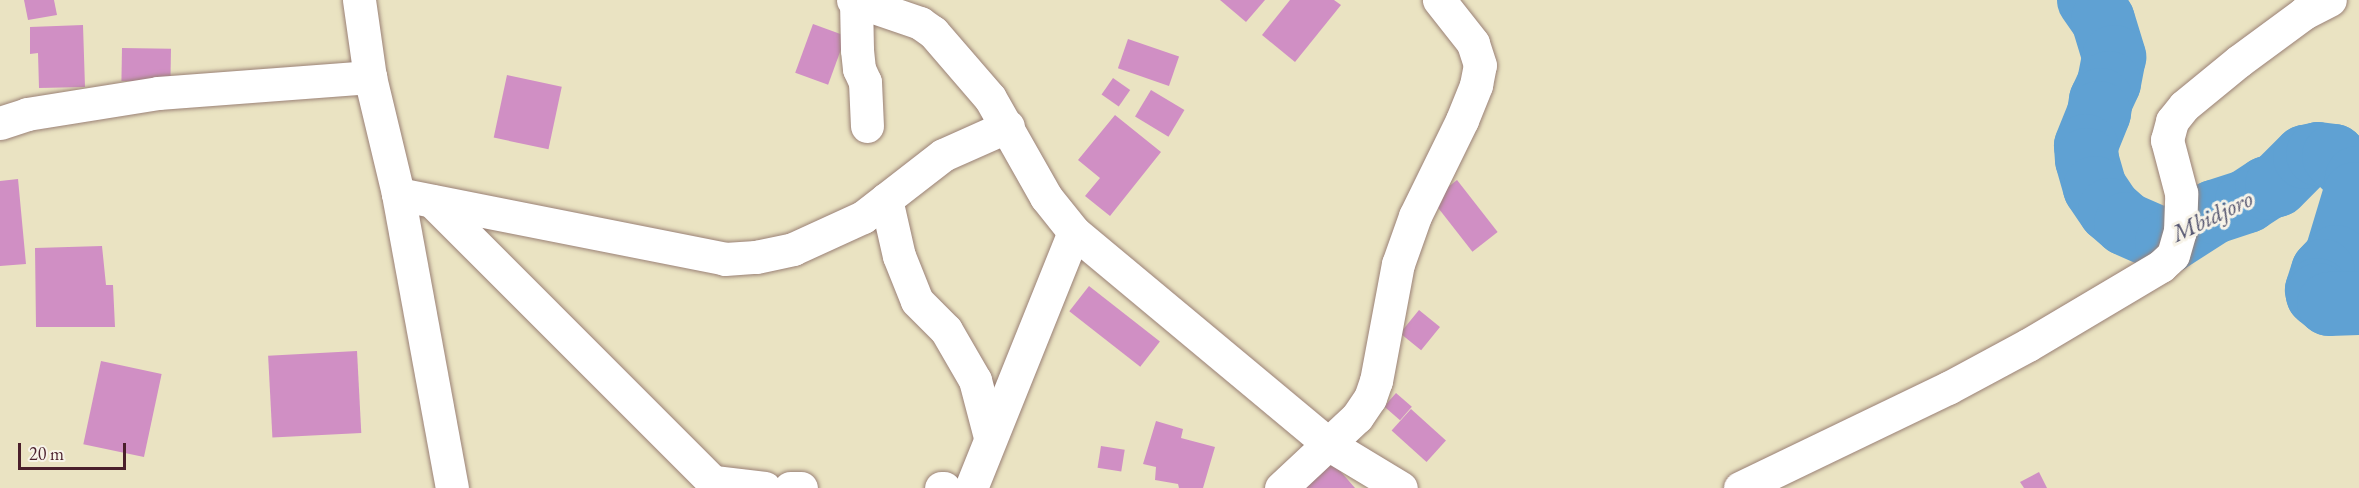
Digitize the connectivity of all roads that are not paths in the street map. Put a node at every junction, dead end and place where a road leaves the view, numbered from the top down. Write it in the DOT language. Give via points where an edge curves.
graph roads {
  1 [pos="359,0"];
  2 [pos="1439,0"];
  3 [pos="2330,0"];
  4 [pos="855,1"];
  5 [pos="370,77"];
  6 [pos="0,123"];
  7 [pos="867,126"];
  8 [pos="1008,126"];
  9 [pos="398,194"];
  10 [pos="886,199"];
  11 [pos="432,201"];
  12 [pos="1074,232"];
  13 [pos="990,437"];
  14 [pos="1328,444"];
  15 [pos="716,485"];
  16 [pos="452,488"];
  17 [pos="765,488"];
  18 [pos="790,488"];
  19 [pos="801,488"];
  20 [pos="971,488"];
  21 [pos="1281,488"];
  22 [pos="1401,488"];
  23 [pos="1740,488"];
  1 -- 5 [label="street"];
  2 -- 14 [label="street" via="1473,43 1480,65 1476,85 1415,216 1398,264 1370,398 1357,417"];
  3 -- 23 [label="street" via="2304,13 2239,61 2184,106 2172,121 2167,140 2181,193 2180,231 2173,255 2162,267 1948,388"];
  4 -- 7 [label="street" via="857,50 866,82"];
  4 -- 8 [label="street" via="920,23 933,32 990,98"];
  5 -- 6 [label="street" via="158,93 27,114"];
  5 -- 9 [label="street"];
  8 -- 10 [label="street" via="943,155"];
  8 -- 12 [label="street" via="1046,197"];
  9 -- 11 [label="street"];
  9 -- 16 [label="street"];
  10 -- 11 [label="street" via="863,217 793,249 725,259"];
  10 -- 13 [label="street" via="899,256 917,301 946,330 975,380"];
  11 -- 15 [label="street"];
  12 -- 13 [label="street"];
  12 -- 14 [label="street"];
  13 -- 20 [label="street"];
  14 -- 21 [label="street"];
  14 -- 22 [label="street"];
  15 -- 17 [label="street"];
  18 -- 19 [label="street"];
}
